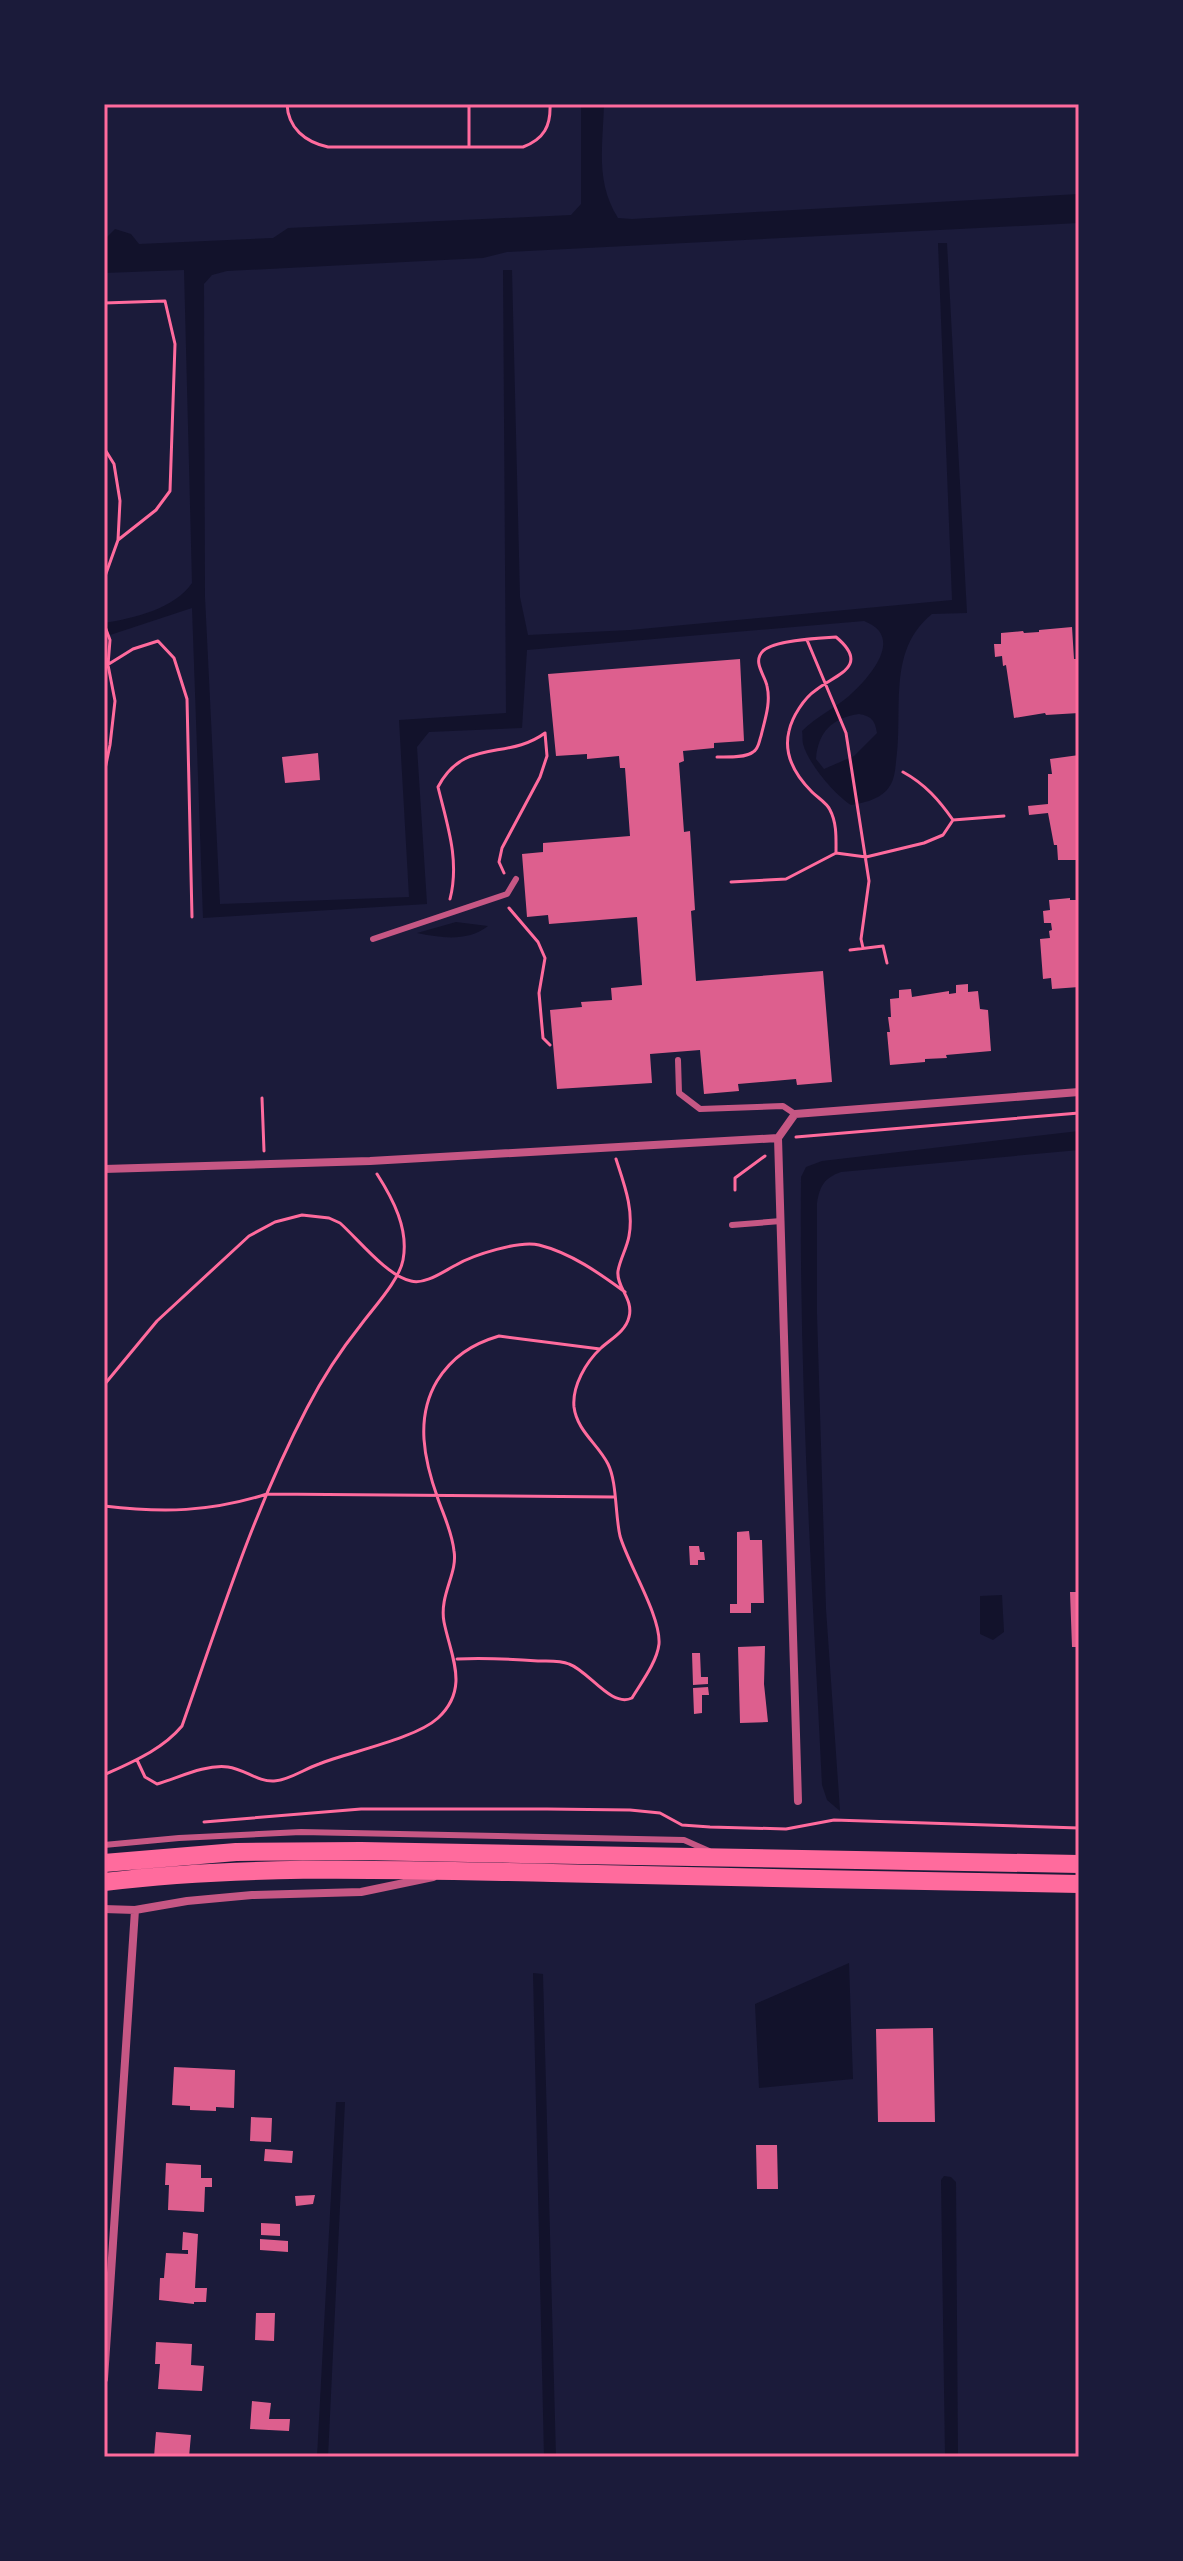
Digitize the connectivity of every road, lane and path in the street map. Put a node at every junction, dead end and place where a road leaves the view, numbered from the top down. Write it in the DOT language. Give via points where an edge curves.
graph roads {
  1 [pos="287,104"];
  2 [pos="469,104"];
  3 [pos="550,104"];
  4 [pos="469,147"];
  5 [pos="104,303"];
  6 [pos="104,448"];
  7 [pos="118,540"];
  8 [pos="104,579"];
  9 [pos="104,624"];
  10 [pos="807,640"];
  11 [pos="106,666"];
  12 [pos="825,684"];
  13 [pos="717,757"];
  14 [pos="903,772"];
  15 [pos="104,774"];
  16 [pos="1004,816"];
  17 [pos="953,820"];
  18 [pos="836,853"];
  19 [pos="866,857"];
  20 [pos="516,879"];
  21 [pos="731,882"];
  22 [pos="507,894"];
  23 [pos="445,915"];
  24 [pos="192,917"];
  25 [pos="373,939"];
  26 [pos="863,948"];
  27 [pos="850,950"];
  28 [pos="887,963"];
  29 [pos="550,1045"];
  30 [pos="678,1060"];
  31 [pos="1079,1092"];
  32 [pos="262,1098"];
  33 [pos="1079,1113"];
  34 [pos="795,1114"];
  35 [pos="778,1138"];
  36 [pos="613,1148"];
  37 [pos="370,1161"];
  38 [pos="265,1163"];
  39 [pos="104,1169"];
  40 [pos="735,1190"];
  41 [pos="781,1221"];
  42 [pos="732,1225"];
  43 [pos="396,1275"];
  44 [pos="626,1293"];
  45 [pos="600,1349"];
  46 [pos="104,1385"];
  47 [pos="267,1494"];
  48 [pos="437,1496"];
  49 [pos="614,1497"];
  50 [pos="104,1506"];
  51 [pos="455,1659"];
  52 [pos="137,1760"];
  53 [pos="104,1775"];
  54 [pos="798,1801"];
  55 [pos="197,1823"];
  56 [pos="1079,1828"];
  57 [pos="104,1845"];
  58 [pos="727,1858"];
  59 [pos="104,1863"];
  60 [pos="1079,1864"];
  61 [pos="461,1871"];
  62 [pos="104,1882"];
  63 [pos="1079,1884"];
  64 [pos="104,1909"];
  65 [pos="135,1910"];
  66 [pos="104,2379"];
  1 -- 4 [label="path" via="287,118 296,130 318,145"];
  2 -- 4 [label="path"];
  3 -- 4 [label="path" via="546,131 532,144"];
  5 -- 7 [label="path" via="165,301 175,344 170,491 156,510"];
  6 -- 7 [label="path" via="114,464 120,501"];
  7 -- 8 [label="path"];
  9 -- 11 [label="path" via="110,640"];
  10 -- 12 [label="path"];
  10 -- 12 [label="path" via="836,637 845,644 849,665"];
  10 -- 13 [label="path" via="762,651 759,668 768,706 757,749"];
  11 -- 15 [label="path" via="115,701"];
  11 -- 24 [label="path" via="158,641 174,658 187,699"];
  12 -- 18 [label="path" via="800,709 789,731 788,753 794,772 830,809"];
  12 -- 19 [label="path" via="843,727"];
  14 -- 17 [label="path" via="941,802"];
  16 -- 17 [label="path"];
  17 -- 19 [label="path" via="934,839"];
  18 -- 19 [label="path"];
  18 -- 21 [label="path" via="786,879"];
  19 -- 26 [label="path"];
  20 -- 22 [label="lane"];
  22 -- 23 [label="lane"];
  22 -- 23 [label="path" via="499,862 502,848 540,777 547,756 545,733 534,741 461,759 446,771 438,787 455,868"];
  22 -- 29 [label="path" via="508,907 545,958 539,993 543,1038"];
  23 -- 25 [label="lane"];
  26 -- 27 [label="path"];
  26 -- 28 [label="path" via="883,946"];
  30 -- 34 [label="lane" via="679,1093 700,1109 783,1106"];
  31 -- 34 [label="street"];
  32 -- 38 [label="path"];
  33 -- 35 [label="path"];
  34 -- 35 [label="street"];
  35 -- 36 [label="street"];
  35 -- 40 [label="path" via="767,1154 735,1178"];
  35 -- 41 [label="street"];
  36 -- 37 [label="street"];
  36 -- 44 [label="path" via="631,1212 618,1272"];
  37 -- 38 [label="street"];
  37 -- 43 [label="path" via="397,1208 403,1261"];
  38 -- 39 [label="street"];
  41 -- 42 [label="lane"];
  41 -- 54 [label="street"];
  43 -- 44 [label="path" via="414,1283 497,1249 536,1244 589,1266"];
  43 -- 46 [label="path" via="329,1218 302,1215 275,1222 249,1236 157,1321"];
  43 -- 47 [label="path" via="309,1404"];
  44 -- 45 [label="path" via="630,1317"];
  45 -- 48 [label="path" via="499,1336 465,1350 445,1368 424,1413 423,1441"];
  45 -- 49 [label="path" via="579,1380 574,1409 583,1432 607,1461"];
  47 -- 48 [label="path"];
  47 -- 50 [label="path" via="237,1504 165,1512"];
  47 -- 52 [label="path" via="182,1726"];
  48 -- 49 [label="path"];
  48 -- 51 [label="path" via="455,1554 443,1600"];
  49 -- 51 [label="path" via="621,1540 659,1641 632,1698 618,1700 567,1662"];
  51 -- 52 [label="path" via="457,1684 437,1719 279,1781 267,1782 229,1767 157,1784 145,1777"];
  52 -- 53 [label="path"];
  55 -- 56 [label="path" via="361,1809 547,1809 645,1811 682,1825 710,1827 786,1829 834,1820"];
  57 -- 58 [label="lane" via="301,1832 455,1834 684,1840"];
  58 -- 59 [label="main road" via="236,1852"];
  58 -- 60 [label="main road"];
  61 -- 62 [label="main road" via="236,1872"];
  61 -- 63 [label="main road"];
  61 -- 65 [label="street" via="361,1892 252,1895"];
  64 -- 65 [label="street"];
  65 -- 66 [label="street"];
}
